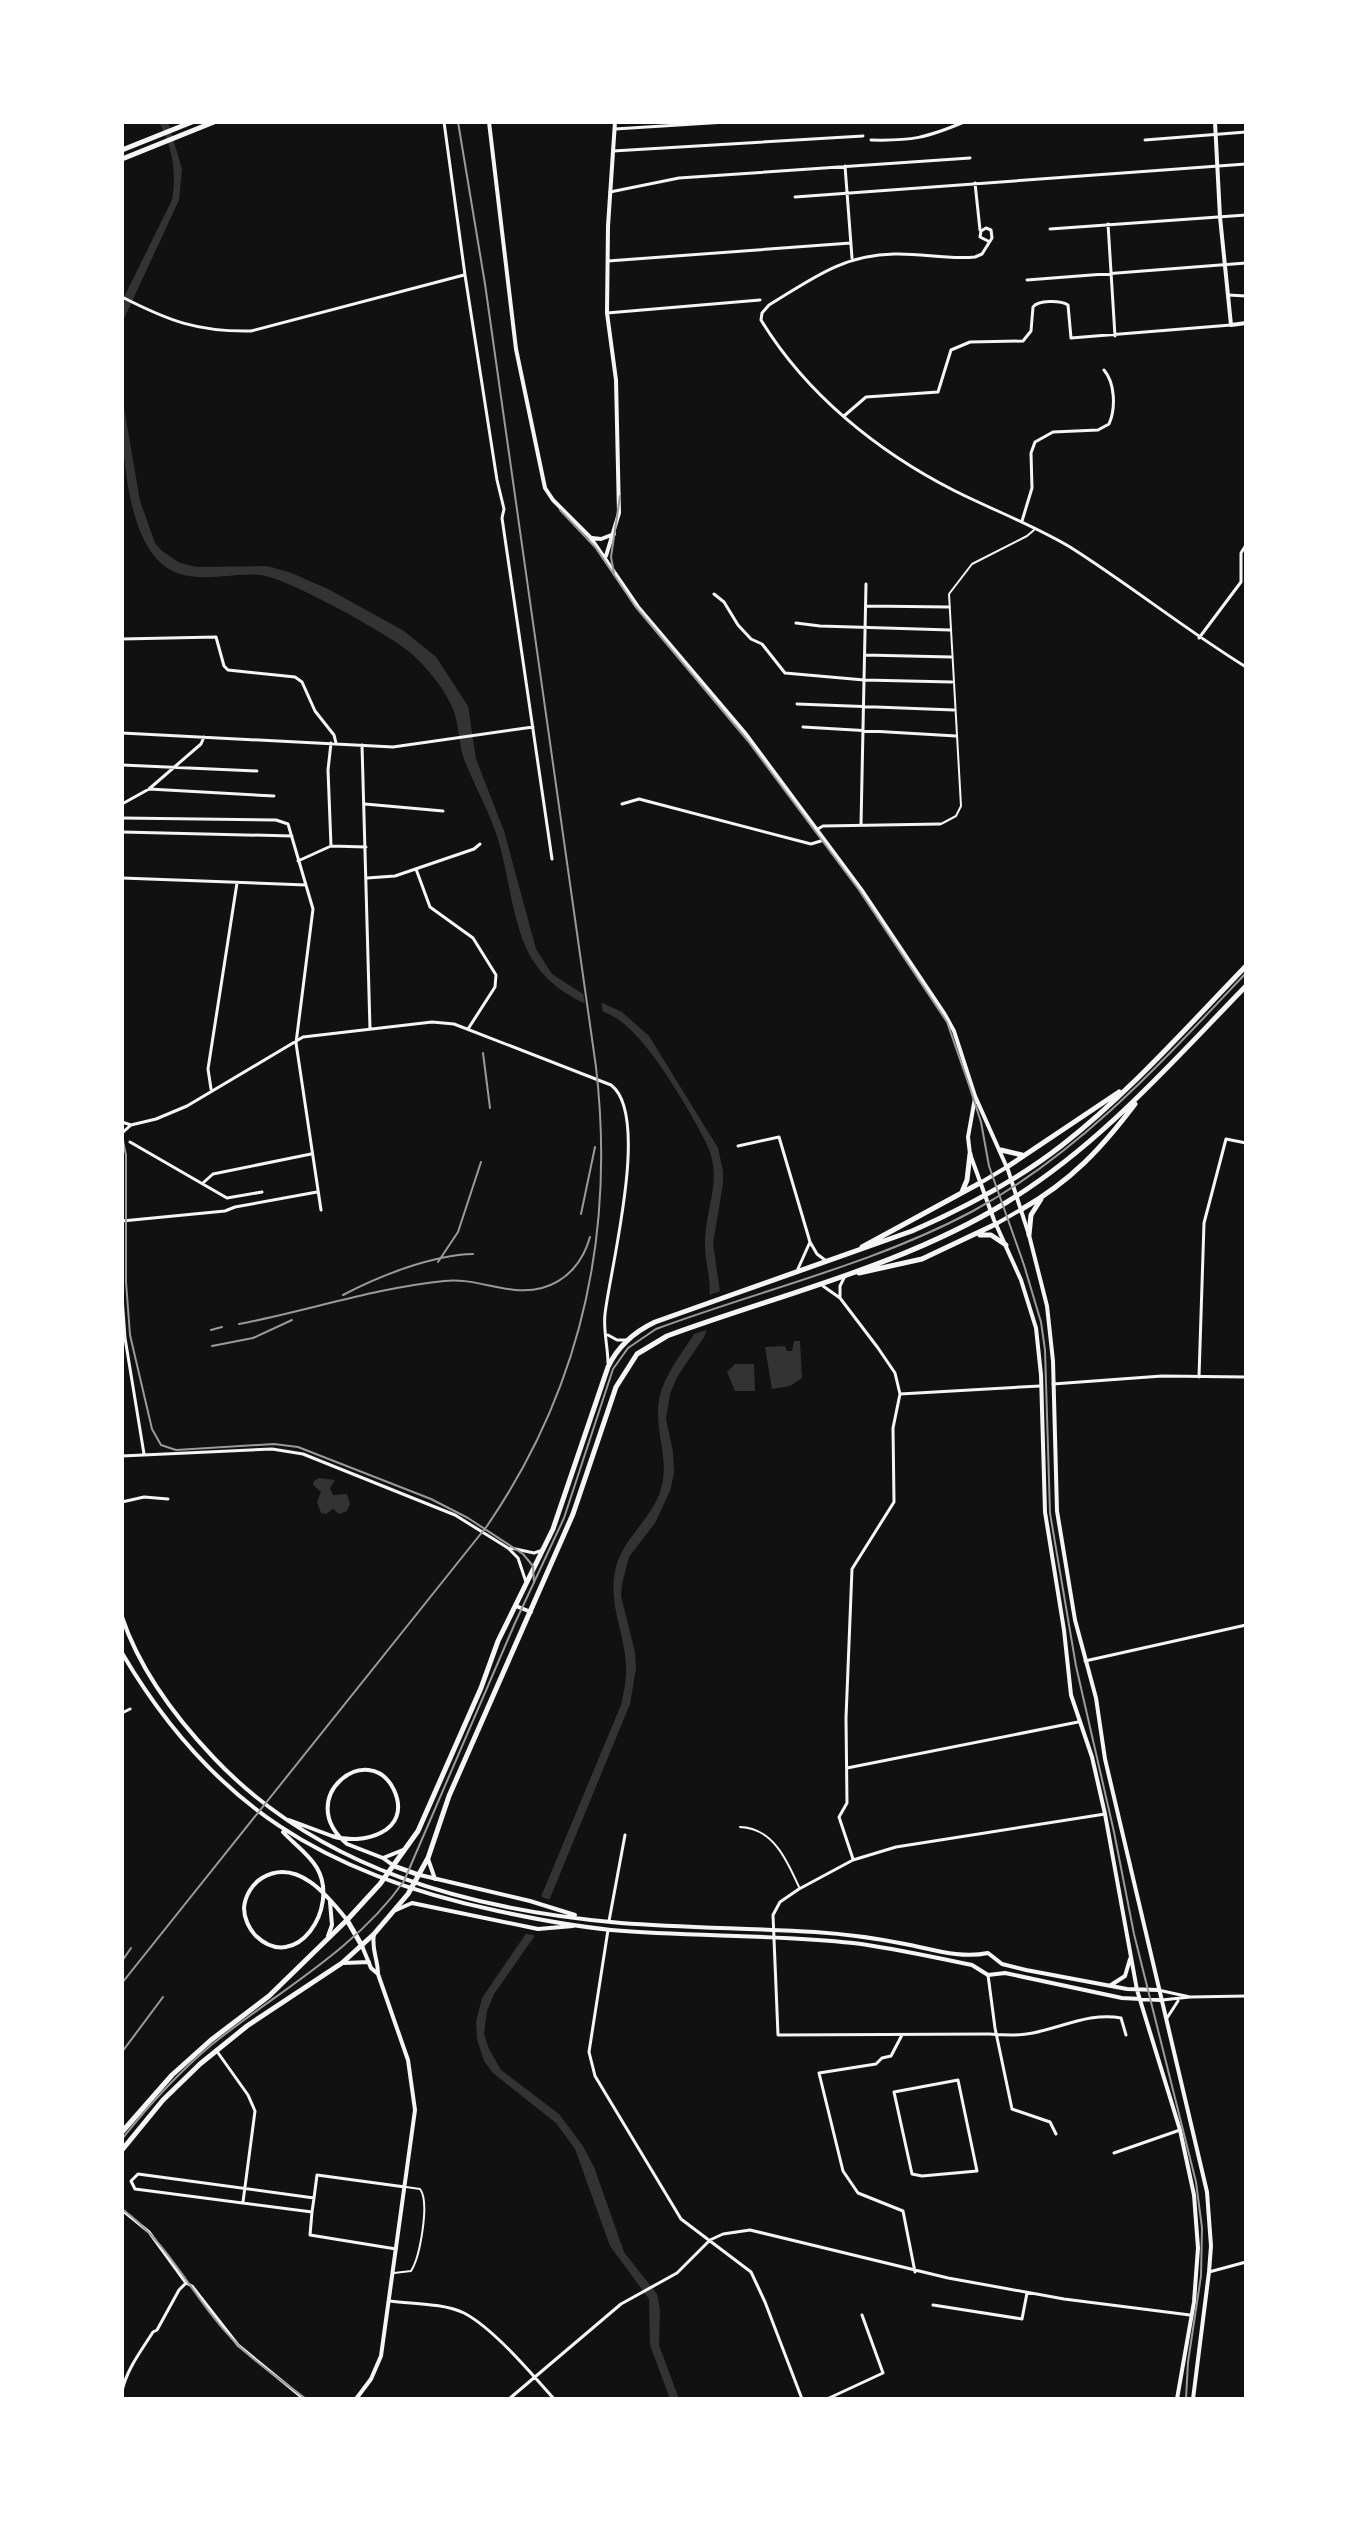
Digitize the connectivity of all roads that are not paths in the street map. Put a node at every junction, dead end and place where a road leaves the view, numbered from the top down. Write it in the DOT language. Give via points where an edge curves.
graph roads {
  1 [pos="192,122"];
  2 [pos="214,122"];
  3 [pos="444,122"];
  4 [pos="489,122"];
  5 [pos="615,122"];
  6 [pos="726,122"];
  7 [pos="964,122"];
  8 [pos="1215,122"];
  9 [pos="615,129"];
  10 [pos="1246,132"];
  11 [pos="1216,135"];
  12 [pos="863,136"];
  13 [pos="871,140"];
  14 [pos="1145,140"];
  15 [pos="122,150"];
  16 [pos="613,151"];
  17 [pos="970,158"];
  18 [pos="122,159"];
  19 [pos="1246,164"];
  20 [pos="845,166"];
  21 [pos="1217,166"];
  22 [pos="975,183"];
  23 [pos="610,192"];
  24 [pos="847,193"];
  25 [pos="795,197"];
  26 [pos="1246,215"];
  27 [pos="1220,217"];
  28 [pos="1108,224"];
  29 [pos="1050,229"];
  30 [pos="981,231"];
  31 [pos="988,241"];
  32 [pos="851,243"];
  33 [pos="852,259"];
  34 [pos="607,260"];
  35 [pos="1246,263"];
  36 [pos="1225,265"];
  37 [pos="1111,274"];
  38 [pos="465,275"];
  39 [pos="1027,280"];
  40 [pos="1228,295"];
  41 [pos="1246,296"];
  42 [pos="122,297"];
  43 [pos="760,300"];
  44 [pos="607,313"];
  45 [pos="1246,323"];
  46 [pos="1231,325"];
  47 [pos="1115,336"];
  48 [pos="1104,370"];
  49 [pos="844,416"];
  50 [pos="1022,521"];
  51 [pos="1036,528"];
  52 [pos="614,534"];
  53 [pos="590,537"];
  54 [pos="1246,545"];
  55 [pos="606,556"];
  56 [pos="866,584"];
  57 [pos="714,594"];
  58 [pos="866,606"];
  59 [pos="949,607"];
  60 [pos="796,623"];
  61 [pos="865,628"];
  62 [pos="950,630"];
  63 [pos="1199,638"];
  64 [pos="122,639"];
  65 [pos="865,655"];
  66 [pos="951,657"];
  67 [pos="1246,667"];
  68 [pos="864,680"];
  69 [pos="952,682"];
  70 [pos="797,704"];
  71 [pos="864,706"];
  72 [pos="954,710"];
  73 [pos="533,727"];
  74 [pos="803,727"];
  75 [pos="122,733"];
  76 [pos="862,733"];
  77 [pos="956,736"];
  78 [pos="204,737"];
  79 [pos="334,743"];
  80 [pos="362,745"];
  81 [pos="122,765"];
  82 [pos="174,767"];
  83 [pos="257,771"];
  84 [pos="149,789"];
  85 [pos="274,796"];
  86 [pos="122,804"];
  87 [pos="365,804"];
  88 [pos="622,804"];
  89 [pos="443,811"];
  90 [pos="122,818"];
  91 [pos="940,824"];
  92 [pos="861,825"];
  93 [pos="816,830"];
  94 [pos="122,832"];
  95 [pos="292,836"];
  96 [pos="824,840"];
  97 [pos="480,844"];
  98 [pos="331,846"];
  99 [pos="366,847"];
  100 [pos="552,859"];
  101 [pos="298,861"];
  102 [pos="416,869"];
  103 [pos="122,878"];
  104 [pos="367,878"];
  105 [pos="237,883"];
  106 [pos="306,885"];
  107 [pos="1246,966"];
  108 [pos="1246,986"];
  109 [pos="370,1029"];
  110 [pos="468,1029"];
  111 [pos="297,1039"];
  112 [pos="1130,1086"];
  113 [pos="212,1090"];
  114 [pos="1145,1091"];
  115 [pos="975,1096"];
  116 [pos="122,1122"];
  117 [pos="131,1125"];
  118 [pos="122,1133"];
  119 [pos="130,1142"];
  120 [pos="1246,1143"];
  121 [pos="738,1146"];
  122 [pos="1001,1150"];
  123 [pos="311,1154"];
  124 [pos="970,1154"];
  125 [pos="1027,1154"];
  126 [pos="1008,1168"];
  127 [pos="203,1183"];
  128 [pos="981,1184"];
  129 [pos="262,1192"];
  130 [pos="317,1192"];
  131 [pos="962,1193"];
  132 [pos="1043,1197"];
  133 [pos="1021,1207"];
  134 [pos="321,1210"];
  135 [pos="122,1221"];
  136 [pos="995,1222"];
  137 [pos="975,1235"];
  138 [pos="1029,1235"];
  139 [pos="810,1242"];
  140 [pos="1006,1245"];
  141 [pos="847,1256"];
  142 [pos="829,1262"];
  143 [pos="855,1272"];
  144 [pos="796,1273"];
  145 [pos="846,1275"];
  146 [pos="819,1284"];
  147 [pos="122,1296"];
  148 [pos="840,1298"];
  149 [pos="607,1334"];
  150 [pos="627,1340"];
  151 [pos="608,1367"];
  152 [pos="1199,1377"];
  153 [pos="1246,1377"];
  154 [pos="1053,1384"];
  155 [pos="1041,1386"];
  156 [pos="900,1394"];
  157 [pos="144,1455"];
  158 [pos="122,1456"];
  159 [pos="168,1499"];
  160 [pos="122,1502"];
  161 [pos="508,1548"];
  162 [pos="544,1550"];
  163 [pos="526,1586"];
  164 [pos="516,1606"];
  165 [pos="531,1612"];
  166 [pos="122,1617"];
  167 [pos="1246,1625"];
  168 [pos="123,1629"];
  169 [pos="122,1653"];
  170 [pos="1085,1661"];
  171 [pos="122,1662"];
  172 [pos="136,1676"];
  173 [pos="130,1709"];
  174 [pos="122,1713"];
  175 [pos="1078,1721"];
  176 [pos="847,1768"];
  177 [pos="1105,1814"];
  178 [pos="285,1819"];
  179 [pos="740,1827"];
  180 [pos="279,1828"];
  181 [pos="625,1835"];
  182 [pos="405,1849"];
  183 [pos="383,1858"];
  184 [pos="428,1858"];
  185 [pos="853,1860"];
  186 [pos="394,1866"];
  187 [pos="420,1875"];
  188 [pos="435,1879"];
  189 [pos="799,1889"];
  190 [pos="330,1900"];
  191 [pos="396,1910"];
  192 [pos="584,1919"];
  193 [pos="347,1920"];
  194 [pos="609,1922"];
  195 [pos="575,1925"];
  196 [pos="608,1929"];
  197 [pos="773,1930"];
  198 [pos="374,1934"];
  199 [pos="774,1938"];
  200 [pos="327,1940"];
  201 [pos="362,1946"];
  202 [pos="978,1956"];
  203 [pos="1130,1956"];
  204 [pos="369,1962"];
  205 [pos="999,1962"];
  206 [pos="342,1963"];
  207 [pos="977,1967"];
  208 [pos="997,1973"];
  209 [pos="378,1974"];
  210 [pos="988,1975"];
  211 [pos="1107,1986"];
  212 [pos="1137,1990"];
  213 [pos="1158,1990"];
  214 [pos="1246,1996"];
  215 [pos="1190,1997"];
  216 [pos="1181,1999"];
  217 [pos="1160,2000"];
  218 [pos="1140,2001"];
  219 [pos="1165,2020"];
  220 [pos="902,2035"];
  221 [pos="997,2035"];
  222 [pos="1126,2035"];
  223 [pos="216,2050"];
  224 [pos="1180,2130"];
  225 [pos="122,2132"];
  226 [pos="1056,2134"];
  227 [pos="122,2150"];
  228 [pos="1114,2153"];
  229 [pos="912,2174"];
  230 [pos="405,2187"];
  231 [pos="246,2189"];
  232 [pos="314,2198"];
  233 [pos="243,2202"];
  234 [pos="122,2210"];
  235 [pos="312,2212"];
  236 [pos="710,2240"];
  237 [pos="396,2249"];
  238 [pos="1246,2262"];
  239 [pos="915,2272"];
  240 [pos="1209,2272"];
  241 [pos="393,2273"];
  242 [pos="186,2283"];
  243 [pos="1027,2292"];
  244 [pos="389,2301"];
  245 [pos="933,2305"];
  246 [pos="862,2315"];
  247 [pos="1192,2315"];
  248 [pos="535,2377"];
  249 [pos="122,2391"];
  250 [pos="304,2399"];
  251 [pos="356,2399"];
  252 [pos="509,2399"];
  253 [pos="554,2399"];
  254 [pos="802,2399"];
  255 [pos="827,2399"];
  256 [pos="1177,2399"];
  257 [pos="1193,2399"];
  1 -- 15 [label="main road"];
  2 -- 18 [label="main road"];
  3 -- 38 [label="street"];
  4 -- 53 [label="street" via="520,372 540,474 555,502"];
  5 -- 9 [label="street"];
  6 -- 9 [label="street"];
  7 -- 13 [label="street" via="925,138"];
  8 -- 11 [label="street"];
  9 -- 16 [label="street"];
  10 -- 11 [label="street"];
  11 -- 14 [label="street"];
  11 -- 21 [label="street"];
  12 -- 16 [label="street"];
  16 -- 23 [label="street"];
  17 -- 20 [label="street"];
  19 -- 21 [label="street"];
  20 -- 23 [label="street" via="679,178"];
  20 -- 24 [label="street"];
  21 -- 22 [label="street"];
  21 -- 27 [label="street"];
  22 -- 24 [label="street"];
  22 -- 30 [label="street"];
  23 -- 34 [label="street"];
  24 -- 25 [label="street"];
  24 -- 32 [label="street"];
  26 -- 27 [label="street"];
  27 -- 28 [label="street"];
  27 -- 36 [label="street"];
  28 -- 29 [label="street"];
  28 -- 37 [label="street"];
  30 -- 31 [label="street" via="980,237"];
  30 -- 31 [label="street" via="991,230"];
  31 -- 33 [label="street" via="975,257 896,254"];
  32 -- 33 [label="street"];
  32 -- 34 [label="street"];
  33 -- 49 [label="street" via="809,280 762,313 762,323 797,371"];
  34 -- 44 [label="street"];
  35 -- 36 [label="street"];
  36 -- 37 [label="street"];
  36 -- 40 [label="street"];
  37 -- 39 [label="street"];
  37 -- 47 [label="street"];
  38 -- 42 [label="street" via="251,331 190,326"];
  38 -- 73 [label="street"];
  40 -- 41 [label="street"];
  40 -- 46 [label="street"];
  43 -- 44 [label="street"];
  44 -- 52 [label="street" via="616,380 619,514"];
  45 -- 46 [label="street"];
  46 -- 47 [label="street"];
  47 -- 49 [label="street" via="1071,338 1068,305 1034,303 1031,331 1023,341 970,342 951,350 938,392 866,397"];
  48 -- 50 [label="street" via="1113,401 1109,424 1098,430 1053,432 1035,442 1032,488"];
  49 -- 50 [label="street" via="924,474"];
  50 -- 51 [label="street"];
  51 -- 59 [label="lane" via="972,564 949,594"];
  51 -- 63 [label="street"];
  52 -- 53 [label="street"];
  52 -- 55 [label="street"];
  53 -- 55 [label="street"];
  54 -- 63 [label="street" via="1241,582"];
  55 -- 93 [label="street" via="638,607 745,733"];
  56 -- 58 [label="street"];
  57 -- 68 [label="street" via="785,673"];
  58 -- 59 [label="street"];
  58 -- 61 [label="street"];
  59 -- 62 [label="lane"];
  60 -- 61 [label="street"];
  61 -- 62 [label="street"];
  61 -- 65 [label="street"];
  62 -- 66 [label="lane"];
  63 -- 67 [label="street"];
  64 -- 79 [label="street" via="214,637 228,670 302,682"];
  65 -- 66 [label="street"];
  65 -- 68 [label="street"];
  66 -- 69 [label="lane"];
  68 -- 69 [label="street"];
  68 -- 71 [label="street"];
  69 -- 72 [label="lane"];
  70 -- 71 [label="street"];
  71 -- 72 [label="street"];
  71 -- 76 [label="street"];
  72 -- 77 [label="lane"];
  73 -- 80 [label="street" via="393,747"];
  73 -- 100 [label="street"];
  74 -- 76 [label="street"];
  75 -- 78 [label="street"];
  76 -- 77 [label="street"];
  76 -- 92 [label="street"];
  77 -- 91 [label="lane" via="961,806 956,816"];
  78 -- 79 [label="street"];
  78 -- 82 [label="street"];
  79 -- 80 [label="street"];
  79 -- 98 [label="street" via="328,770"];
  80 -- 87 [label="street"];
  81 -- 82 [label="street"];
  82 -- 83 [label="street"];
  82 -- 84 [label="street"];
  84 -- 85 [label="street"];
  84 -- 86 [label="street"];
  87 -- 89 [label="street"];
  87 -- 99 [label="street"];
  88 -- 96 [label="street" via="639,799 811,844"];
  90 -- 95 [label="street" via="276,820 288,824"];
  91 -- 92 [label="street"];
  92 -- 93 [label="street"];
  93 -- 96 [label="street"];
  94 -- 95 [label="street"];
  95 -- 101 [label="street"];
  96 -- 115 [label="street" via="953,1027"];
  97 -- 102 [label="street"];
  98 -- 99 [label="street"];
  98 -- 101 [label="street"];
  99 -- 104 [label="street"];
  101 -- 106 [label="street"];
  102 -- 104 [label="street"];
  102 -- 110 [label="street" via="430,907 473,938 496,975 495,987"];
  103 -- 105 [label="street"];
  104 -- 109 [label="street"];
  105 -- 106 [label="street"];
  105 -- 113 [label="street" via="208,1069"];
  106 -- 111 [label="street" via="313,919"];
  107 -- 112 [label="main road"];
  108 -- 114 [label="main road"];
  109 -- 110 [label="street" via="449,1022"];
  109 -- 111 [label="street"];
  110 -- 149 [label="street" via="619,1092 629,1140 605,1314"];
  111 -- 113 [label="street"];
  111 -- 123 [label="street"];
  112 -- 125 [label="main road"];
  112 -- 141 [label="main road" via="1020,1174 946,1217"];
  113 -- 117 [label="street" via="166,1115"];
  114 -- 132 [label="main road" via="1095,1153"];
  114 -- 143 [label="main road" via="1071,1158 1006,1203 942,1237"];
  115 -- 122 [label="street"];
  115 -- 124 [label="street"];
  116 -- 117 [label="street"];
  117 -- 118 [label="street"];
  119 -- 127 [label="street"];
  120 -- 152 [label="street" via="1226,1139 1204,1223"];
  121 -- 139 [label="street" via="779,1137"];
  122 -- 125 [label="main road"];
  122 -- 126 [label="street"];
  123 -- 127 [label="street" via="213,1174"];
  123 -- 130 [label="street"];
  124 -- 128 [label="street"];
  124 -- 131 [label="main road"];
  125 -- 126 [label="main road"];
  126 -- 128 [label="street"];
  126 -- 133 [label="street"];
  127 -- 129 [label="street" via="227,1198"];
  128 -- 131 [label="main road"];
  128 -- 136 [label="street"];
  130 -- 134 [label="street"];
  130 -- 135 [label="street" via="225,1211"];
  131 -- 141 [label="main road"];
  132 -- 133 [label="main road"];
  132 -- 138 [label="main road" via="1031,1215"];
  133 -- 136 [label="street"];
  133 -- 138 [label="street"];
  136 -- 137 [label="main road"];
  136 -- 140 [label="street"];
  137 -- 140 [label="main road" via="991,1235"];
  137 -- 145 [label="main road" via="905,1264"];
  138 -- 154 [label="street" via="1047,1306"];
  139 -- 142 [label="street"];
  139 -- 144 [label="street"];
  140 -- 155 [label="street" via="1031,1307"];
  141 -- 142 [label="main road"];
  141 -- 143 [label="main road" via="856,1262"];
  142 -- 144 [label="main road"];
  143 -- 145 [label="main road"];
  144 -- 150 [label="main road" via="655,1322"];
  145 -- 146 [label="main road"];
  145 -- 148 [label="street"];
  146 -- 148 [label="street"];
  146 -- 165 [label="main road" via="646,1347 620,1377 578,1503"];
  147 -- 157 [label="street"];
  148 -- 156 [label="street" via="895,1373"];
  149 -- 150 [label="street"];
  149 -- 151 [label="street"];
  150 -- 151 [label="main road"];
  151 -- 162 [label="main road"];
  152 -- 153 [label="street"];
  152 -- 154 [label="street"];
  154 -- 170 [label="street" via="1057,1511"];
  155 -- 156 [label="street"];
  155 -- 175 [label="street" via="1045,1512"];
  156 -- 176 [label="street" via="893,1428 894,1502 852,1569"];
  157 -- 158 [label="street"];
  157 -- 161 [label="street" via="272,1449 303,1454 447,1510"];
  159 -- 160 [label="street"];
  161 -- 162 [label="street"];
  161 -- 163 [label="street" via="522,1563"];
  162 -- 163 [label="main road"];
  163 -- 164 [label="main road"];
  164 -- 165 [label="street"];
  164 -- 182 [label="main road" via="430,1808"];
  165 -- 184 [label="main road" via="449,1796"];
  166 -- 168 [label="street"];
  167 -- 170 [label="street"];
  168 -- 178 [label="street" via="183,1723 220,1765"];
  169 -- 172 [label="street"];
  170 -- 213 [label="street"];
  171 -- 172 [label="street"];
  172 -- 180 [label="street" via="214,1773"];
  173 -- 174 [label="street"];
  175 -- 176 [label="street"];
  175 -- 177 [label="street"];
  176 -- 185 [label="street" via="847,1803 839,1822"];
  177 -- 185 [label="street" via="896,1847"];
  177 -- 203 [label="street"];
  178 -- 183 [label="street" via="348,1840 383,1833 396,1812 394,1791 378,1774 363,1770 340,1779 328,1804 329,1819 339,1837 347,1844 370,1855"];
  178 -- 192 [label="street" via="374,1869 418,1885"];
  179 -- 189 [label="lane" via="763,1831 772,1839"];
  180 -- 190 [label="street" via="318,1869 324,1892 322,1911 311,1931 288,1945 265,1942 249,1926 247,1895 271,1874 302,1876"];
  180 -- 195 [label="street" via="364,1873 414,1891"];
  181 -- 194 [label="street"];
  182 -- 183 [label="street"];
  182 -- 186 [label="main road"];
  183 -- 186 [label="street"];
  184 -- 187 [label="main road"];
  184 -- 188 [label="street"];
  185 -- 189 [label="street"];
  186 -- 187 [label="main road"];
  186 -- 193 [label="main road"];
  187 -- 188 [label="street"];
  187 -- 191 [label="main road"];
  188 -- 192 [label="street"];
  189 -- 197 [label="street" via="775,1908"];
  190 -- 193 [label="street"];
  190 -- 200 [label="street"];
  191 -- 195 [label="street" via="417,1903 550,1930"];
  191 -- 198 [label="main road"];
  192 -- 194 [label="street"];
  193 -- 200 [label="main road"];
  193 -- 201 [label="main road"];
  194 -- 197 [label="street"];
  195 -- 196 [label="street"];
  196 -- 199 [label="street"];
  196 -- 236 [label="street" via="590,2044 593,2068 681,2219"];
  197 -- 199 [label="street"];
  197 -- 202 [label="street" via="856,1936"];
  198 -- 201 [label="main road"];
  198 -- 209 [label="street"];
  199 -- 207 [label="street" via="871,1946"];
  199 -- 220 [label="street" via="778,2035"];
  200 -- 225 [label="main road" via="269,1996 172,2075"];
  201 -- 204 [label="street"];
  201 -- 206 [label="main road"];
  202 -- 205 [label="street" via="988,1953"];
  202 -- 207 [label="street"];
  203 -- 211 [label="street" via="1125,1976"];
  203 -- 212 [label="street"];
  204 -- 206 [label="street"];
  204 -- 209 [label="street"];
  205 -- 208 [label="street"];
  205 -- 211 [label="street"];
  206 -- 223 [label="main road"];
  207 -- 210 [label="street"];
  208 -- 210 [label="street"];
  208 -- 218 [label="street"];
  209 -- 230 [label="street" via="413,2087"];
  210 -- 221 [label="street"];
  211 -- 212 [label="street"];
  212 -- 213 [label="street"];
  212 -- 218 [label="street"];
  213 -- 215 [label="street"];
  213 -- 217 [label="street"];
  214 -- 215 [label="street"];
  215 -- 216 [label="street"];
  216 -- 217 [label="street"];
  216 -- 219 [label="street"];
  217 -- 218 [label="street"];
  217 -- 219 [label="street"];
  218 -- 224 [label="street"];
  219 -- 240 [label="street" via="1207,2192"];
  220 -- 221 [label="street"];
  220 -- 239 [label="street" via="891,2056 876,2064 819,2073 845,2174 858,2193 903,2211"];
  221 -- 222 [label="street" via="1034,2033 1106,2015 1121,2018"];
  221 -- 226 [label="street" via="1012,2109 1050,2122"];
  223 -- 227 [label="main road" via="163,2100"];
  223 -- 231 [label="street" via="255,2111"];
  224 -- 228 [label="street"];
  224 -- 247 [label="street" via="1197,2232"];
  229 -- 229 [label="street" via="977,2171 958,2080 894,2092"];
  230 -- 232 [label="street" via="317,2175"];
  230 -- 237 [label="street"];
  230 -- 241 [label="lane" via="420,2189 425,2198 418,2254 411,2271"];
  231 -- 232 [label="street"];
  231 -- 233 [label="street"];
  231 -- 233 [label="street" via="138,2174 131,2181 135,2189"];
  232 -- 235 [label="street"];
  233 -- 235 [label="street"];
  234 -- 242 [label="street" via="149,2232"];
  235 -- 237 [label="street" via="310,2235"];
  236 -- 239 [label="street" via="759,2231"];
  236 -- 248 [label="street" via="688,2264 628,2299"];
  236 -- 254 [label="street" via="756,2280"];
  237 -- 241 [label="street"];
  238 -- 240 [label="street"];
  239 -- 243 [label="street"];
  240 -- 257 [label="street"];
  241 -- 244 [label="street"];
  242 -- 249 [label="street" via="130,2369"];
  242 -- 250 [label="street" via="238,2345"];
  243 -- 245 [label="street" via="1022,2319"];
  243 -- 247 [label="street"];
  244 -- 248 [label="street" via="464,2313"];
  244 -- 251 [label="street" via="381,2356"];
  246 -- 255 [label="street" via="883,2373"];
  247 -- 256 [label="street"];
  248 -- 252 [label="street"];
  248 -- 253 [label="street"];
}
